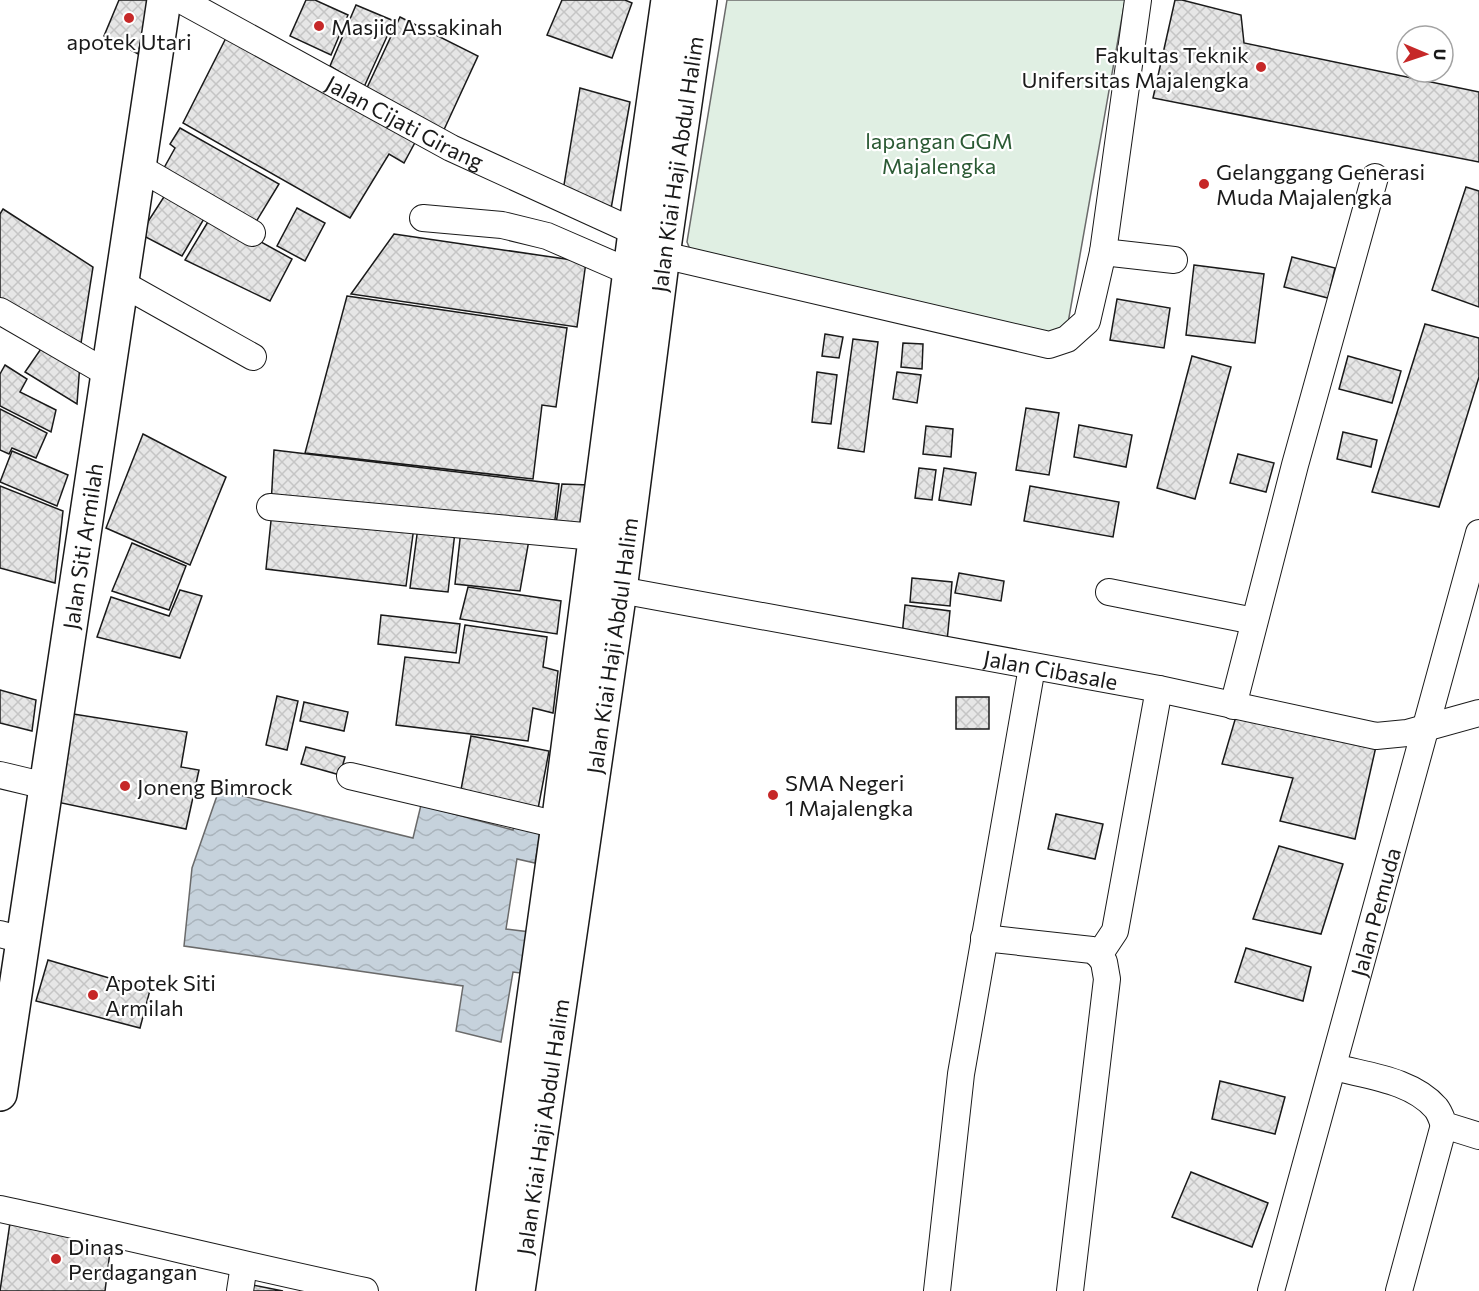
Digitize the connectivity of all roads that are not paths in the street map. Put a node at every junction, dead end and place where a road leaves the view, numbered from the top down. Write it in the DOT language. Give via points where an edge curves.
graph roads {
  1 [pos="164,0"];
  2 [pos="181,0"];
  3 [pos="668,0"];
  4 [pos="700,0"];
  5 [pos="1137,0"];
  6 [pos="140,168"];
  7 [pos="1375,177"];
  8 [pos="423,218"];
  9 [pos="252,232"];
  10 [pos="635,232"];
  11 [pos="1103,252"];
  12 [pos="663,255"];
  13 [pos="1174,260"];
  14 [pos="630,272"];
  15 [pos="123,284"];
  16 [pos="0,311"];
  17 [pos="253,357"];
  18 [pos="107,372"];
  19 [pos="270,507"];
  20 [pos="1479,533"];
  21 [pos="594,537"];
  22 [pos="620,590"];
  23 [pos="1109,592"];
  24 [pos="1254,621"];
  25 [pos="1032,667"];
  26 [pos="1159,689"];
  27 [pos="1233,706"];
  28 [pos="1479,712"];
  29 [pos="1426,727"];
  30 [pos="0,775"];
  31 [pos="350,776"];
  32 [pos="46,786"];
  33 [pos="558,825"];
  34 [pos="11,937"];
  35 [pos="984,938"];
  36 [pos="1099,955"];
  37 [pos="1334,1067"];
  38 [pos="0,1094"];
  39 [pos="1444,1125"];
  40 [pos="1479,1137"];
  41 [pos="0,1209"];
  42 [pos="244,1265"];
  43 [pos="240,1291"];
  44 [pos="365,1291"];
  45 [pos="493,1291"];
  46 [pos="518,1291"];
  47 [pos="937,1291"];
  48 [pos="1070,1291"];
  49 [pos="1271,1291"];
  50 [pos="1399,1291"];
  1 -- 6 [label="main road, Jalan Siti Armilah"];
  2 -- 10 [label="street, Jalan Cijati Girang" via="451,148"];
  3 -- 10 [label="main road, Jalan Kiai Haji Abdul Halim"];
  4 -- 12 [label="main road, Jalan Kiai Haji Abdul Halim"];
  5 -- 11 [label="street"];
  6 -- 9 [label="street"];
  6 -- 15 [label="main road, Jalan Siti Armilah"];
  7 -- 24 [label="street"];
  8 -- 14 [label="street" via="502,225 547,236"];
  10 -- 14 [label="main road, Jalan Kiai Haji Abdul Halim"];
  11 -- 12 [label="street" via="1087,321 1067,339 1049,345"];
  11 -- 13 [label="street"];
  12 -- 22 [label="main road, Jalan Kiai Haji Abdul Halim"];
  14 -- 21 [label="main road, Jalan Kiai Haji Abdul Halim"];
  15 -- 17 [label="street"];
  15 -- 18 [label="main road, Jalan Siti Armilah"];
  16 -- 18 [label="street"];
  18 -- 32 [label="main road, Jalan Siti Armilah"];
  19 -- 21 [label="street"];
  20 -- 29 [label="street, Jalan Pemuda"];
  21 -- 33 [label="main road, Jalan Kiai Haji Abdul Halim"];
  22 -- 25 [label="street, Jalan Cibasale"];
  22 -- 46 [label="main road, Jalan Kiai Haji Abdul Halim"];
  23 -- 24 [label="street"];
  24 -- 27 [label="street"];
  25 -- 26 [label="street, Jalan Cibasale"];
  25 -- 35 [label="street"];
  26 -- 27 [label="street, Jalan Cibasale"];
  26 -- 36 [label="street" via="1115,931"];
  27 -- 29 [label="street, Jalan Cibasale" via="1376,736"];
  28 -- 29 [label="street, Jalan Cibasale"];
  29 -- 37 [label="street, Jalan Pemuda"];
  30 -- 32 [label="street"];
  31 -- 33 [label="street"];
  32 -- 34 [label="main road, Jalan Siti Armilah"];
  33 -- 45 [label="main road, Jalan Kiai Haji Abdul Halim"];
  34 -- 38 [label="main road, Jalan Siti Armilah"];
  35 -- 36 [label="street" via="1092,950"];
  35 -- 47 [label="street" via="960,1074"];
  36 -- 48 [label="street" via="1107,979"];
  37 -- 39 [label="street" via="1400,1084 1420,1094 1437,1109"];
  37 -- 49 [label="street, Jalan Pemuda"];
  39 -- 40 [label="street"];
  39 -- 50 [label="street"];
  41 -- 42 [label="street"];
  42 -- 43 [label="street"];
  42 -- 44 [label="street"];
}
